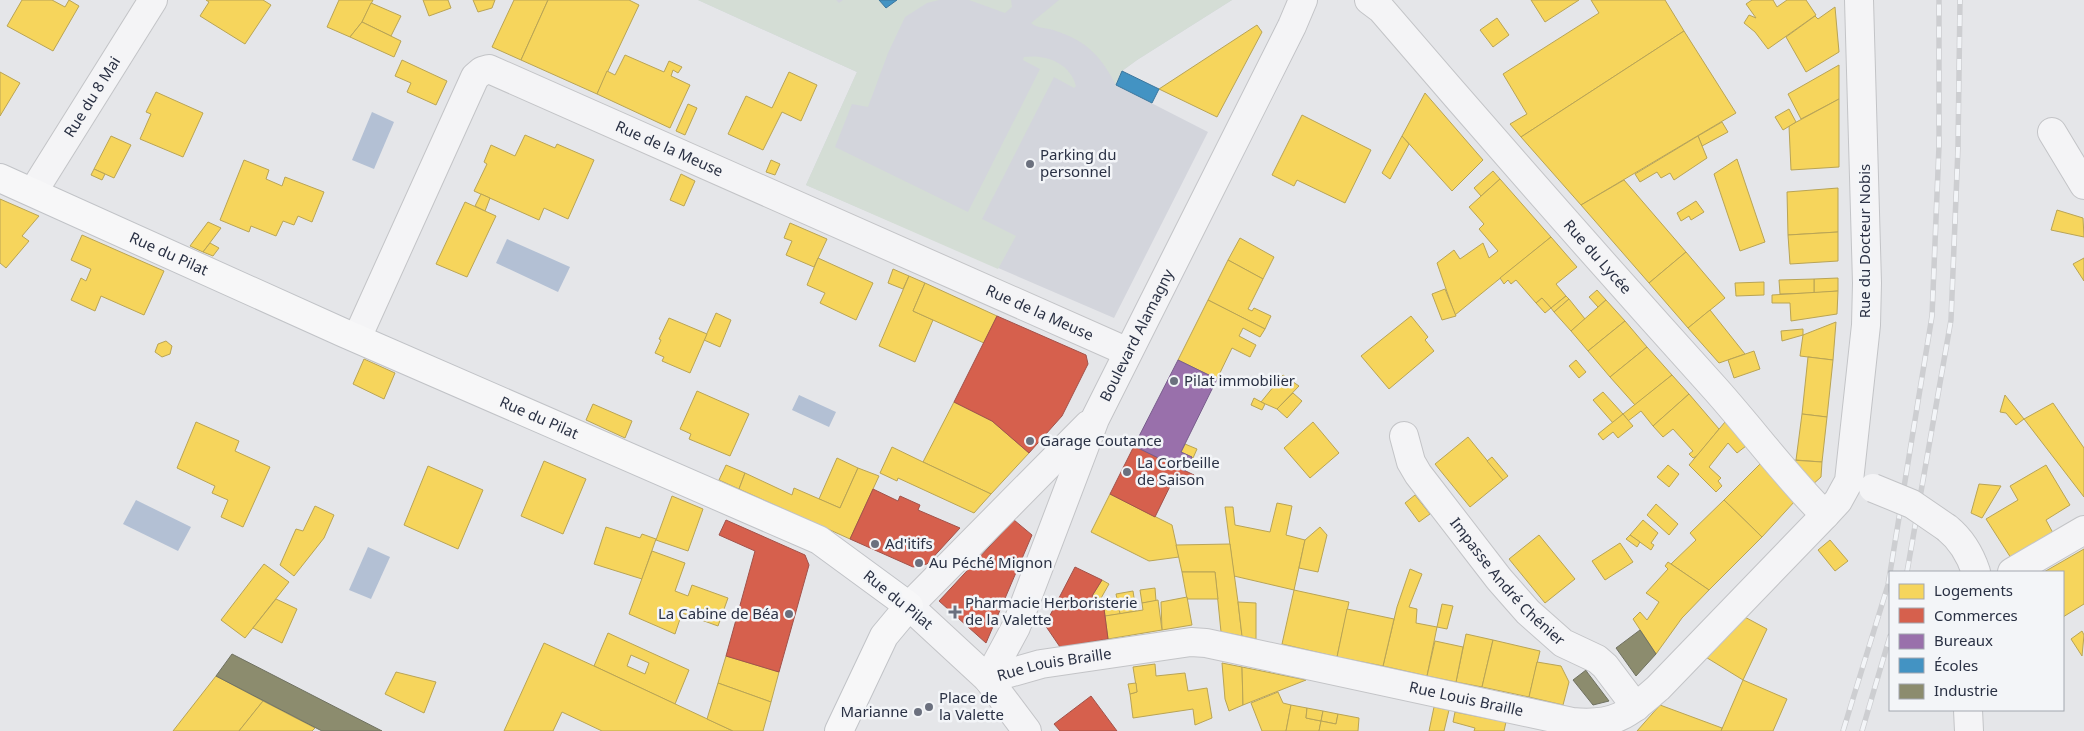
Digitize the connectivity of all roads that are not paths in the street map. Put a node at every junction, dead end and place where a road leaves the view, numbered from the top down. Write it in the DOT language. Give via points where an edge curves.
graph roads {
  1 [pos="153,0"];
  2 [pos="1303,0"];
  3 [pos="1369,0"];
  4 [pos="1859,0"];
  5 [pos="2052,132"];
  6 [pos="0,178"];
  7 [pos="2084,185"];
  8 [pos="33,192"];
  9 [pos="357,338"];
  10 [pos="1128,352"];
  11 [pos="1095,419"];
  12 [pos="1404,436"];
  13 [pos="1861,485"];
  14 [pos="1825,515"];
  15 [pos="2084,530"];
  16 [pos="1976,571"];
  17 [pos="2014,571"];
  18 [pos="909,606"];
  19 [pos="988,679"];
  20 [pos="1636,707"];
  21 [pos="1968,711"];
  22 [pos="839,731"];
  23 [pos="1027,731"];
  24 [pos="1969,731"];
  1 -- 8 [label="street, Rue du 8 Mai"];
  2 -- 10 [label="street, Boulevard Alamagny"];
  3 -- 14 [label="street, Rue du Lycée" via="1382,10 1504,153"];
  4 -- 13 [label="street, Rue du Docteur Nobis" via="1867,283"];
  5 -- 7 [label="street"];
  6 -- 8 [label="main road, Rue du Pilat"];
  8 -- 9 [label="main road, Rue du Pilat"];
  9 -- 10 [label="street, Rue de la Meuse" via="475,77 489,68"];
  9 -- 18 [label="main road, Rue du Pilat" via="819,540"];
  10 -- 11 [label="street, Boulevard Alamagny"];
  11 -- 18 [label="street"];
  11 -- 19 [label="street, Boulevard Alamagny" via="1016,627"];
  12 -- 20 [label="street, Impasse André Chénier" via="1418,474 1499,579 1557,638 1605,666"];
  13 -- 14 [label="street, Rue Louis Braille"];
  13 -- 16 [label="street, bridge" via="1912,504 1947,528 1970,554"];
  14 -- 20 [label="street, Rue Louis Braille"];
  15 -- 17 [label="street"];
  18 -- 19 [label="street, Rue du Pilat"];
  18 -- 22 [label="main road" via="884,636"];
  19 -- 20 [label="street, Rue Louis Braille" via="1041,664 1191,642 1572,722 1595,724 1617,719"];
  19 -- 23 [label="street, Rue du Pilat"];
  21 -- 24 [label="street"];
}
